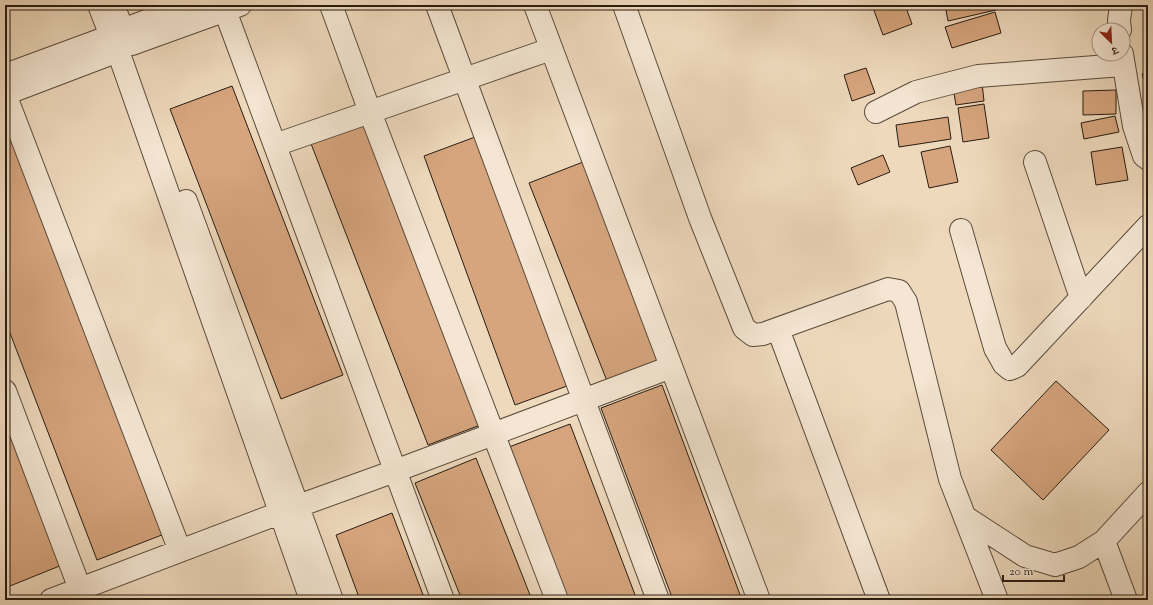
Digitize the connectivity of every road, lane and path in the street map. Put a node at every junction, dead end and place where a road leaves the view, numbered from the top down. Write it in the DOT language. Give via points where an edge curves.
graph roads {
  1 [pos="99,5"];
  2 [pos="113,5"];
  3 [pos="188,5"];
  4 [pos="331,5"];
  5 [pos="436,5"];
  6 [pos="535,5"];
  7 [pos="624,5"];
  8 [pos="1121,5"];
  9 [pos="229,7"];
  10 [pos="1119,22"];
  11 [pos="123,42"];
  12 [pos="551,49"];
  13 [pos="1097,62"];
  14 [pos="1123,62"];
  15 [pos="5,75"];
  16 [pos="464,79"];
  17 [pos="5,94"];
  18 [pos="370,112"];
  19 [pos="876,112"];
  20 [pos="275,145"];
  21 [pos="1148,160"];
  22 [pos="1035,162"];
  23 [pos="1148,226"];
  24 [pos="961,230"];
  25 [pos="1081,298"];
  26 [pos="778,330"];
  27 [pos="671,367"];
  28 [pos="5,391"];
  29 [pos="584,400"];
  30 [pos="494,434"];
  31 [pos="395,471"];
  32 [pos="1148,493"];
  33 [pos="289,509"];
  34 [pos="965,518"];
  35 [pos="1104,541"];
  36 [pos="180,551"];
  37 [pos="80,589"];
  38 [pos="51,600"];
  39 [pos="311,600"];
  40 [pos="332,600"];
  41 [pos="443,600"];
  42 [pos="557,600"];
  43 [pos="658,600"];
  44 [pos="759,600"];
  45 [pos="879,600"];
  46 [pos="997,600"];
  47 [pos="1126,600"];
  1 -- 11 [label="street"];
  2 -- 11 [label="street"];
  3 -- 11 [label="street"];
  4 -- 18 [label="street"];
  5 -- 16 [label="street"];
  6 -- 12 [label="street"];
  7 -- 26 [label="street" via="700,218 744,328 753,335"];
  8 -- 10 [label="street"];
  9 -- 11 [label="street"];
  9 -- 20 [label="street"];
  11 -- 15 [label="street"];
  11 -- 17 [label="street"];
  11 -- 33 [label="street"];
  12 -- 16 [label="street"];
  12 -- 27 [label="street"];
  13 -- 19 [label="street" via="978,76 916,92"];
  14 -- 21 [label="street" via="1134,126 1144,156"];
  16 -- 18 [label="street"];
  16 -- 29 [label="street"];
  17 -- 36 [label="street"];
  18 -- 20 [label="street"];
  18 -- 30 [label="street"];
  20 -- 31 [label="street"];
  22 -- 25 [label="street"];
  23 -- 25 [label="street"];
  24 -- 25 [label="street" via="995,348 1010,369 1017,366"];
  26 -- 34 [label="street" via="888,289 899,291 906,302 950,479"];
  26 -- 45 [label="street"];
  27 -- 29 [label="street"];
  27 -- 44 [label="street"];
  28 -- 37 [label="street"];
  29 -- 30 [label="street"];
  29 -- 43 [label="street"];
  30 -- 31 [label="street"];
  30 -- 42 [label="street"];
  31 -- 33 [label="street"];
  31 -- 41 [label="street"];
  32 -- 35 [label="street"];
  33 -- 36 [label="street"];
  33 -- 39 [label="street"];
  33 -- 40 [label="street"];
  34 -- 35 [label="street" via="1025,556 1055,565 1079,557"];
  34 -- 46 [label="street"];
  35 -- 47 [label="street"];
  36 -- 37 [label="street"];
  37 -- 38 [label="street"];
}
